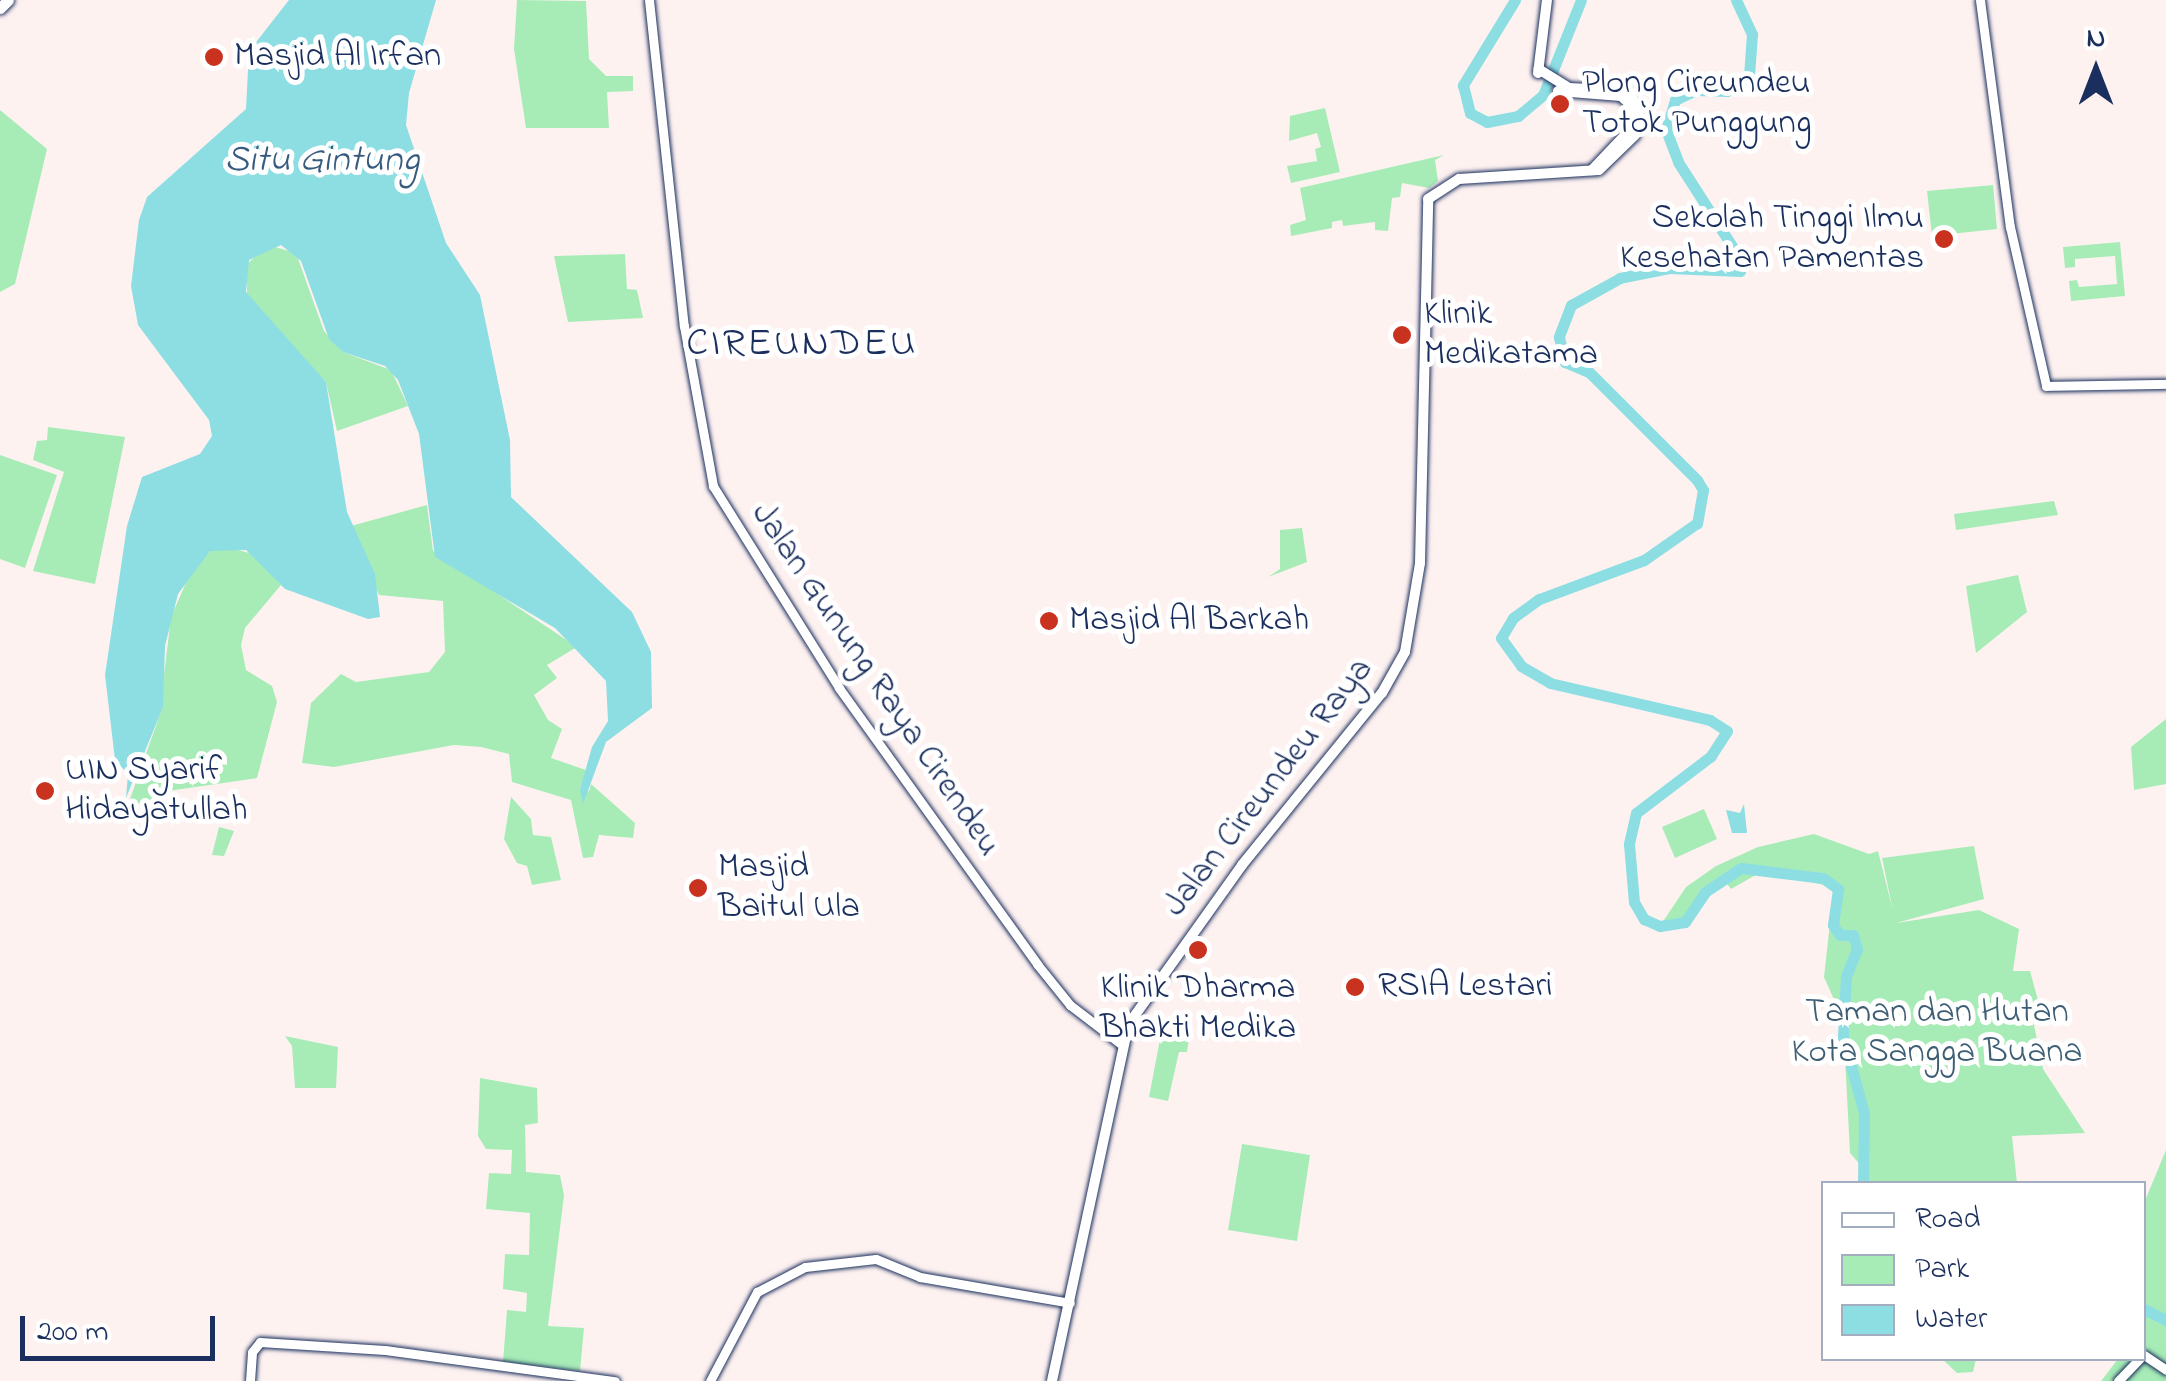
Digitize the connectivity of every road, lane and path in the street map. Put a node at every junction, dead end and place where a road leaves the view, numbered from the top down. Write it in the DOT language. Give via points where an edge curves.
graph roads {
  1 [pos="8,0"];
  2 [pos="649,0"];
  3 [pos="1547,0"];
  4 [pos="1980,0"];
  5 [pos="0,8"];
  6 [pos="2166,384"];
  7 [pos="1122,1044"];
  8 [pos="1070,1303"];
  9 [pos="2138,1361"];
  10 [pos="250,1381"];
  11 [pos="615,1381"];
  12 [pos="710,1381"];
  13 [pos="1052,1381"];
  14 [pos="2118,1381"];
  1 -- 5 [label="highway"];
  2 -- 7 [label="street, Jalan Gunung Raya Cirendeu" via="684,326 713,486 839,688 1048,979 1070,1005"];
  3 -- 7 [label="main road, Jalan Cireundeu Raya" via="1543,76 1558,87 1616,87 1637,102 1640,116 1626,148 1592,170 1459,179 1428,199 1420,564 1405,652 1354,729 1155,981"];
  4 -- 6 [label="street" via="2010,226 2046,386"];
  7 -- 8 [label="main road, Jalan Cireundeu Raya"];
  8 -- 12 [label="street" via="920,1277 876,1258 805,1267 757,1292"];
  8 -- 13 [label="main road, Jalan Cireundeu Raya"];
  9 -- 14 [label="street"];
  10 -- 11 [label="street" via="252,1352 260,1342 404,1352"];
}
